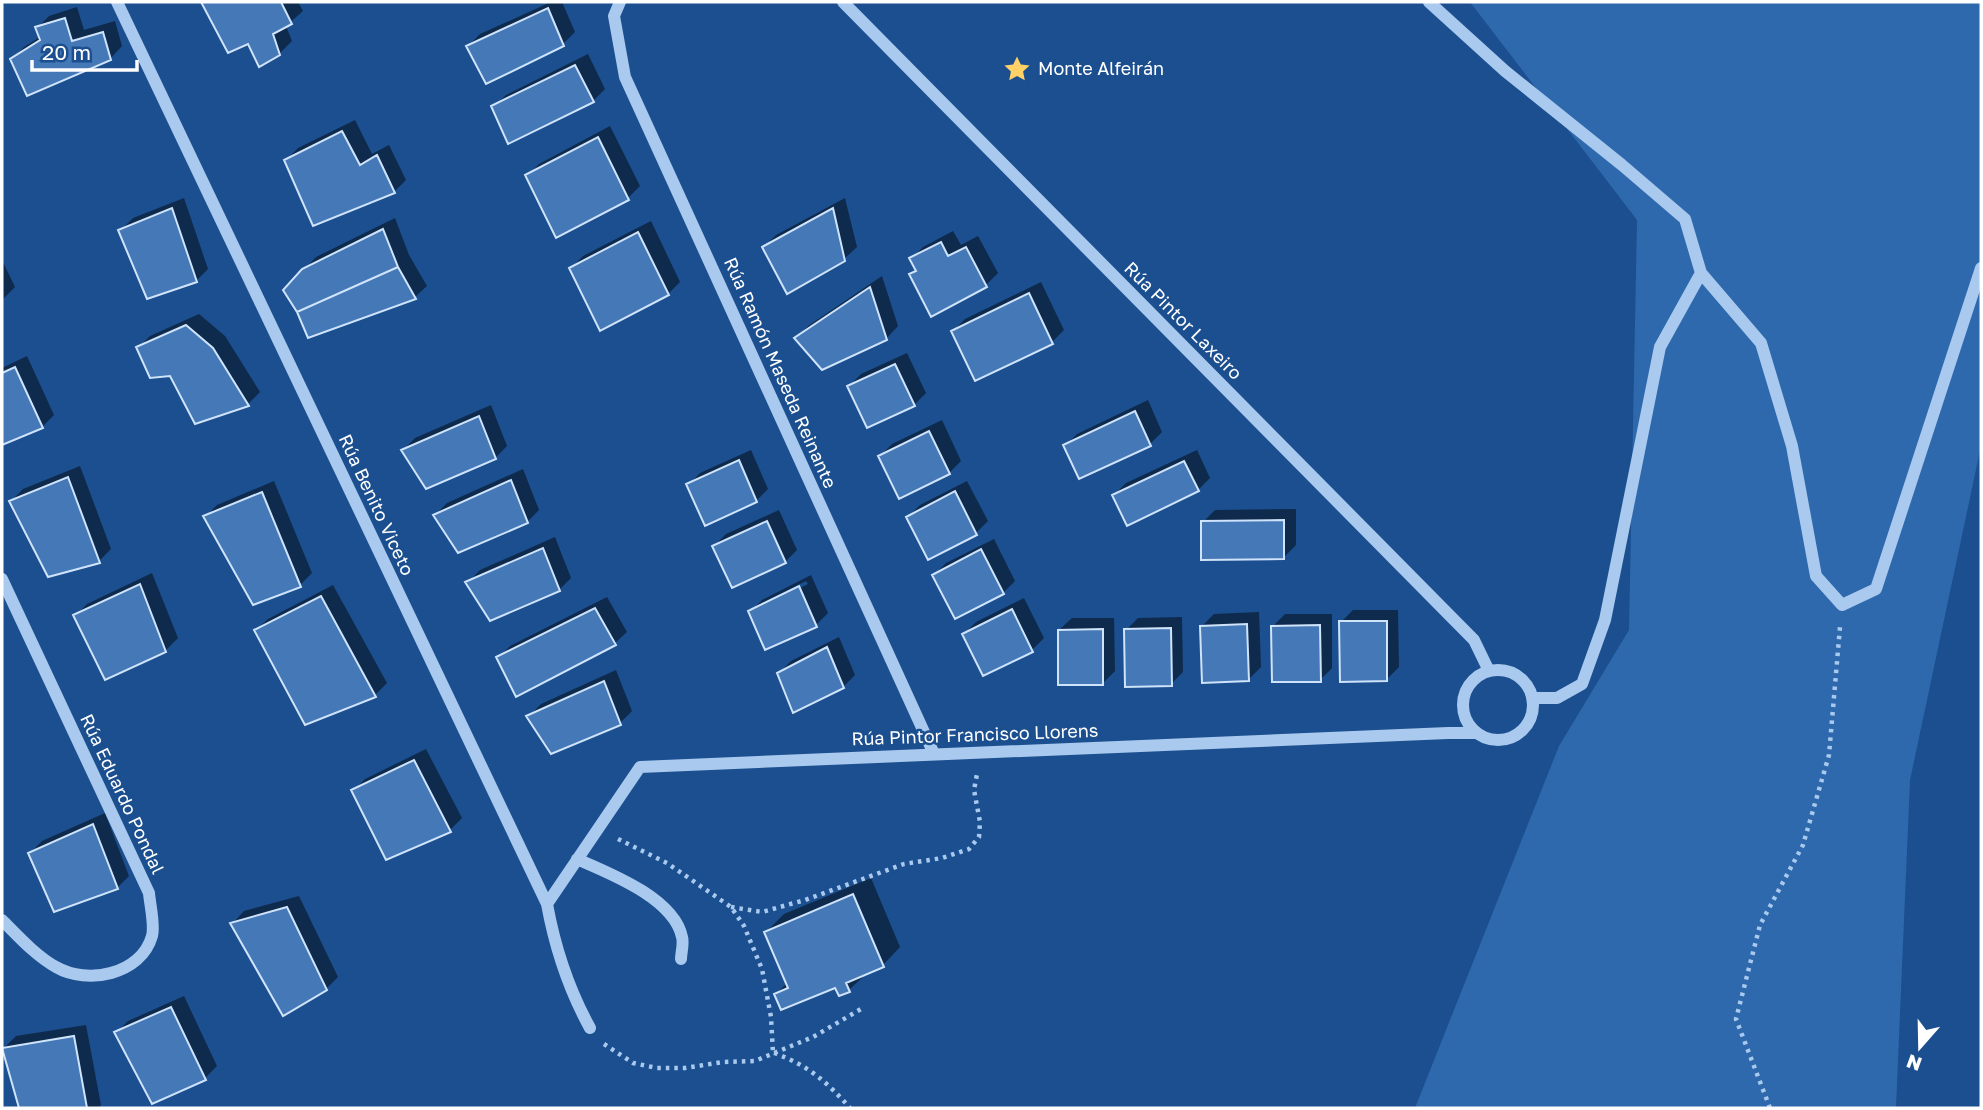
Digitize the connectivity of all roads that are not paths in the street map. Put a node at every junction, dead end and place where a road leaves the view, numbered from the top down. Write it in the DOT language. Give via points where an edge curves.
graph roads {
  1 [pos="117,2"];
  2 [pos="620,2"];
  3 [pos="844,2"];
  4 [pos="1429,2"];
  5 [pos="1981,268"];
  6 [pos="1701,274"];
  7 [pos="2,579"];
  8 [pos="1489,671"];
  9 [pos="1532,698"];
  10 [pos="1477,733"];
  11 [pos="934,754"];
  12 [pos="577,859"];
  13 [pos="547,904"];
  14 [pos="2,920"];
  15 [pos="681,959"];
  16 [pos="590,1028"];
  1 -- 13 [label="street, Rúa Benito Viceto"];
  2 -- 11 [label="street, Rúa Ramón Maseda Reinante" via="614,16 625,77"];
  3 -- 8 [label="street, Rúa Pintor Laxeiro" via="1474,640"];
  4 -- 6 [label="street" via="1685,219"];
  5 -- 6 [label="street" via="1876,589 1842,606 1815,576 1792,446 1761,343"];
  6 -- 9 [label="street" via="1660,347 1605,620 1582,684 1557,698"];
  7 -- 14 [label="street, Rúa Eduardo Pondal" via="149,893 153,936 137,961 113,973 85,977 56,967"];
  8 -- 9 [label="street" via="1516,675"];
  8 -- 10 [label="street" via="1472,681 1463,698 1465,718"];
  9 -- 10 [label="street" via="1530,719 1517,734 1496,740"];
  10 -- 11 [label="street, Rúa Pintor Francisco Llorens"];
  11 -- 12 [label="street, Rúa Pintor Francisco Llorens" via="640,767"];
  12 -- 13 [label="street, Rúa Pintor Francisco Llorens"];
  12 -- 15 [label="street" via="630,882 668,911 682,937"];
  13 -- 16 [label="street, Rúa Benito Viceto" via="566,979"];
}
